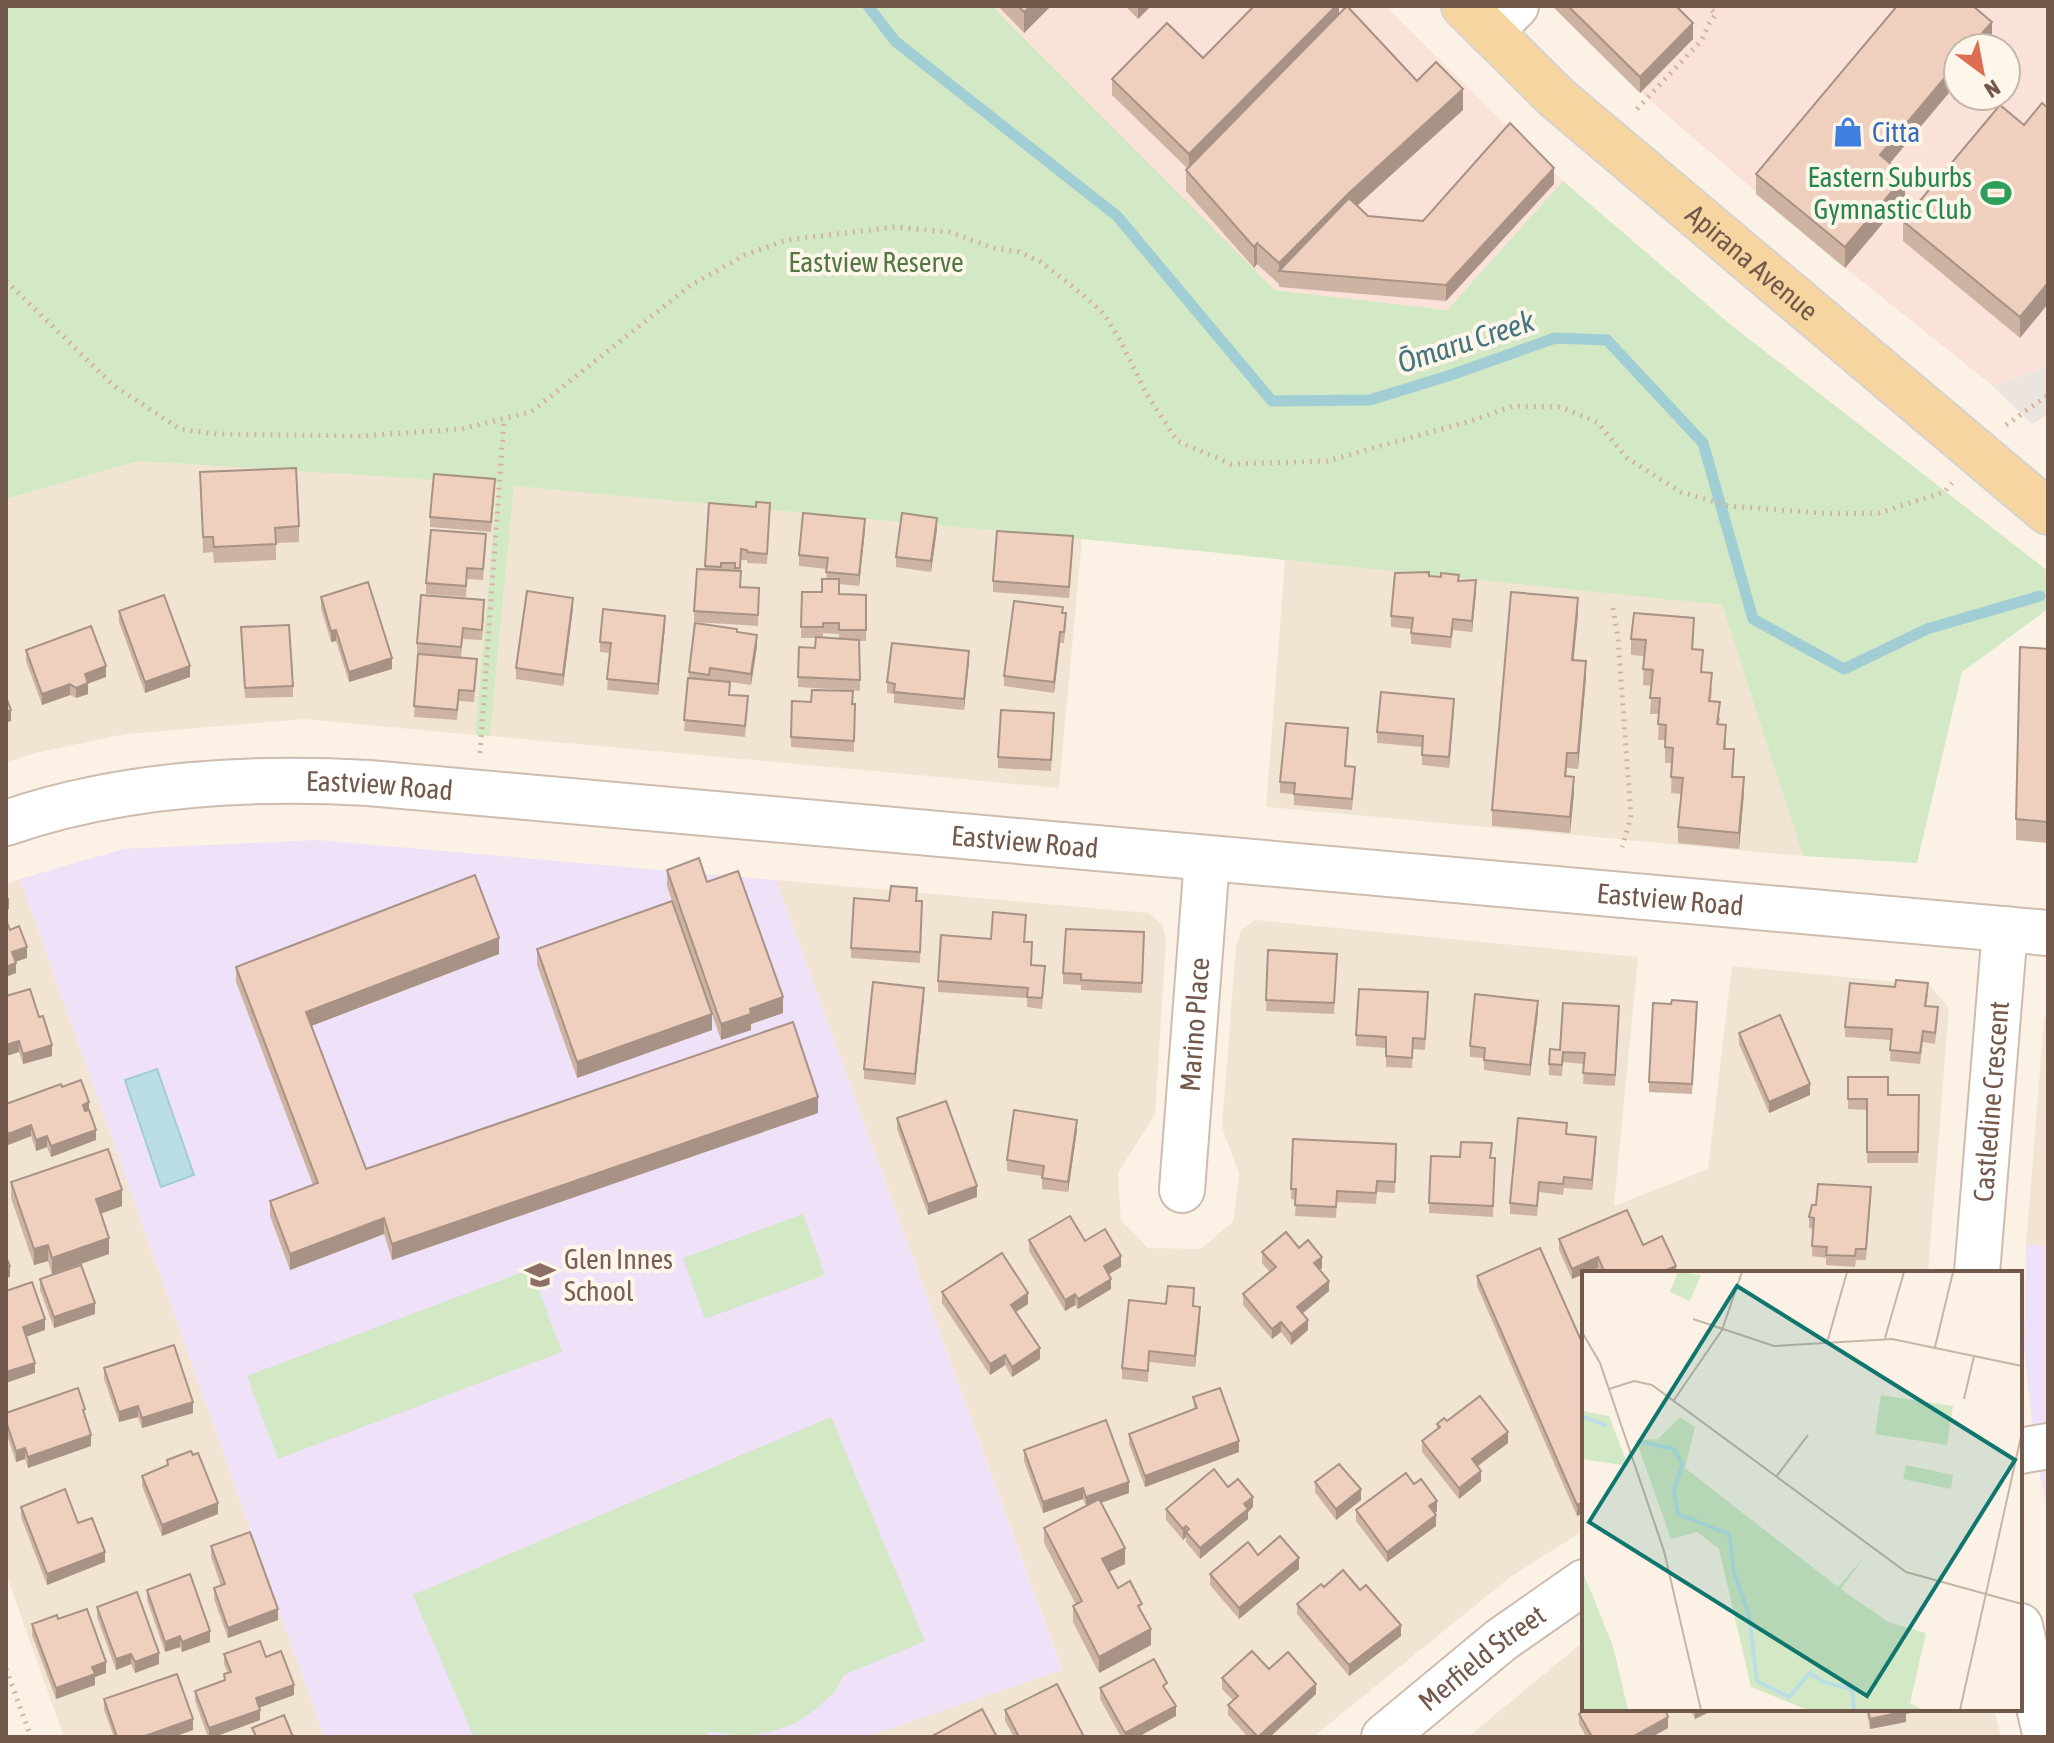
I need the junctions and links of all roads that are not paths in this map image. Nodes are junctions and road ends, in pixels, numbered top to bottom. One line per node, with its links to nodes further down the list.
1 (1490, 15): 2 (main road, Apirana Avenue)
2 (2048, 512)
3 (6, 823): 4 (street, Eastview Road)
4 (1207, 859): 5 (street, Eastview Road); 7 (street, Marino Place)
5 (2005, 929): 6 (street, Eastview Road); 8 (street, Castledine Crescent)
6 (2048, 933)
7 (1182, 1190)
8 (1977, 1271)
9 (2048, 1446): 10 (street)
10 (2022, 1451)
11 (1582, 1583): 13 (street, Merfield Street)
12 (2022, 1635): 14 (street)
13 (1384, 1737)
14 (2046, 1737)

